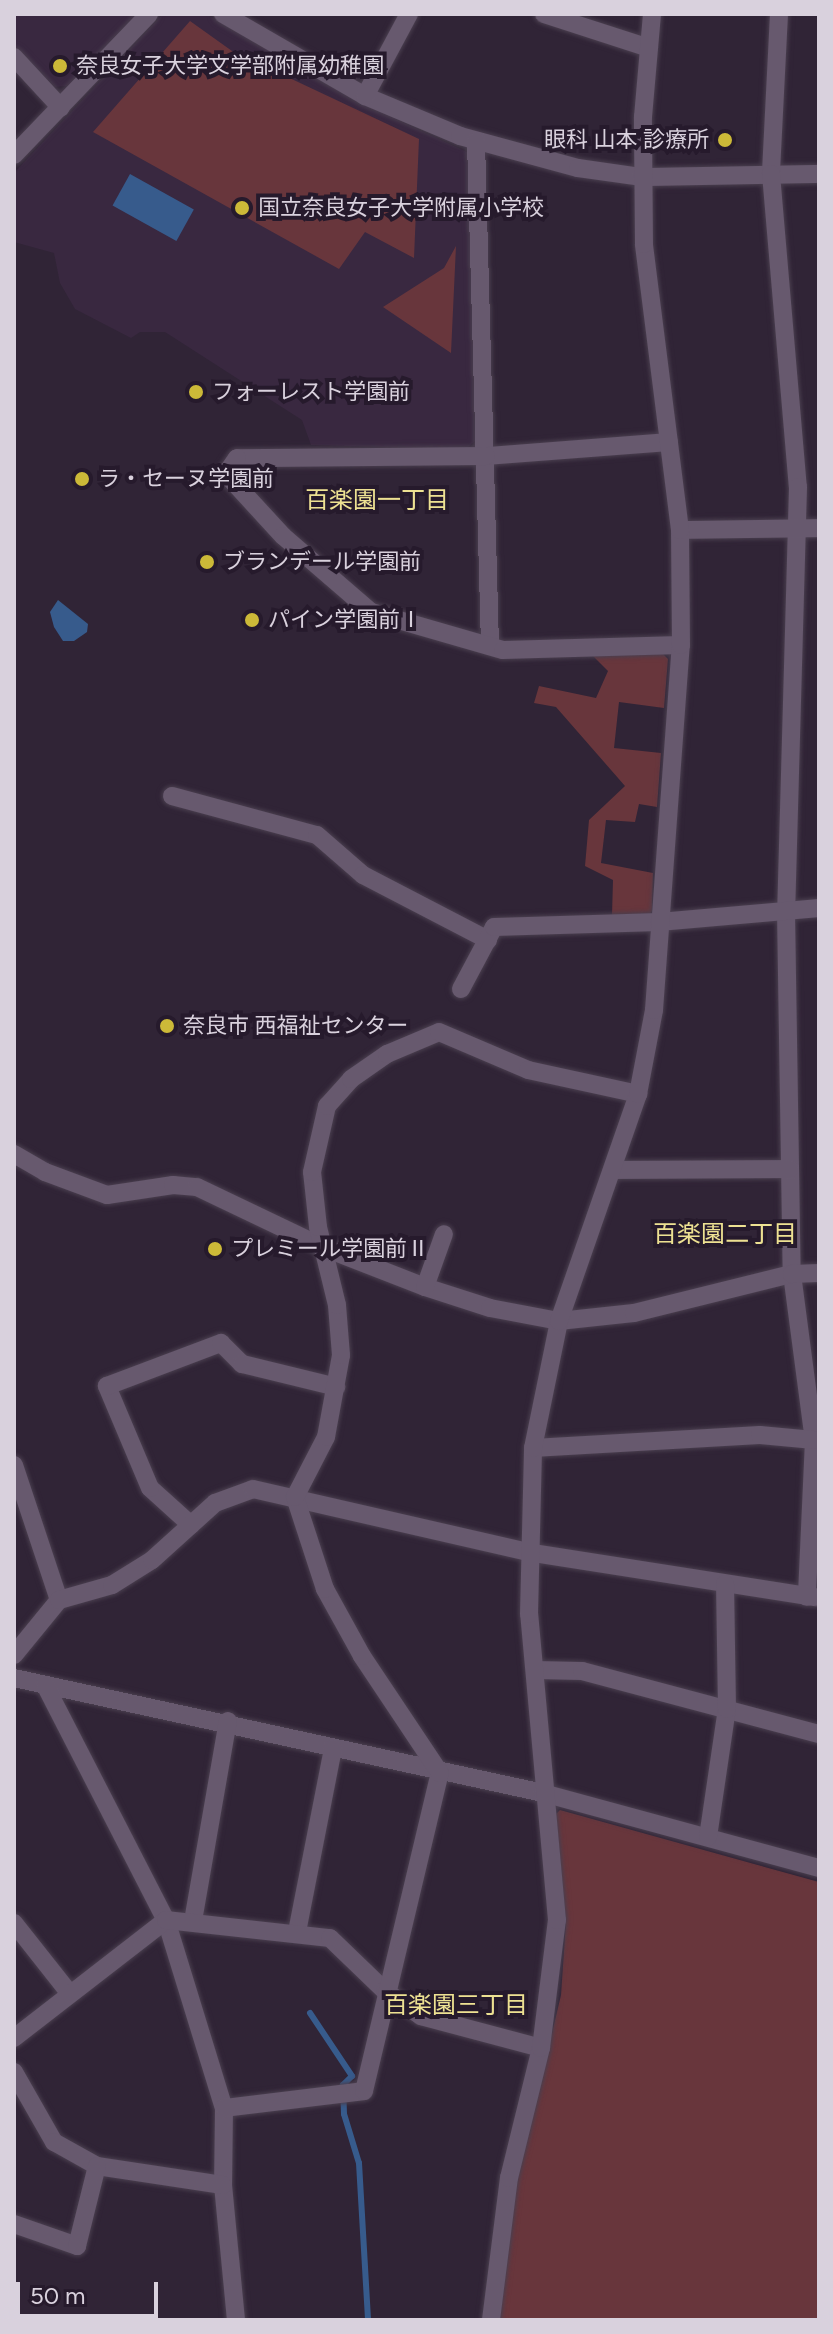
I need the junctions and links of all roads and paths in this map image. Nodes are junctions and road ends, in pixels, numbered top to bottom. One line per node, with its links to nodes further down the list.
1 (149, 14): 10 (street)
2 (223, 14): 9 (street)
3 (409, 14): 9 (street)
4 (544, 14): 7 (street)
5 (652, 14): 7 (street)
6 (779, 14): 13 (street)
7 (649, 48): 15 (street)
8 (14, 57): 10 (street)
9 (365, 96): 11 (street)
10 (61, 108): 12 (street)
11 (476, 141): 15 (street); 17 (street)
12 (14, 155)
13 (771, 174): 14 (street); 15 (street); 19 (street)
14 (819, 174)
15 (642, 177): 16 (street)
16 (669, 442): 17 (street); 20 (street)
17 (486, 456): 22 (street); 22 (street)
18 (819, 528): 19 (street)
19 (795, 529): 20 (street); 25 (street)
20 (680, 530): 21 (street)
21 (681, 645): 22 (street); 26 (street)
22 (490, 646)
23 (172, 796): 27 (street)
24 (819, 908): 25 (street)
25 (786, 911): 26 (street); 31 (street)
26 (659, 922): 27 (street); 29 (street)
27 (488, 940): 28 (street)
28 (461, 989)
29 (638, 1094): 32 (street); 34 (street)
30 (14, 1154): 34 (street)
31 (790, 1169): 32 (street); 36 (street)
32 (613, 1170): 38 (street)
33 (444, 1234): 37 (street)
34 (325, 1248): 37 (street); 39 (street)
35 (819, 1273): 36 (street)
36 (792, 1274): 38 (street); 40 (street)
37 (425, 1287): 38 (street)
38 (559, 1321): 41 (street)
39 (336, 1387): 43 (street); 44 (street)
40 (814, 1440): 41 (street); 47 (street)
41 (533, 1448): 45 (street)
42 (14, 1465): 48 (street)
43 (295, 1497): 44 (street); 45 (street); 57 (street)
44 (191, 1525): 48 (street)
45 (527, 1552): 46 (street); 50 (street)
46 (725, 1584): 47 (street); 53 (street)
47 (813, 1597)
48 (59, 1600): 49 (street)
49 (14, 1655)
50 (535, 1670): 53 (street); 58 (street)
51 (14, 1678): 52 (street)
52 (45, 1685): 54 (street); 61 (street)
53 (727, 1709): 55 (street); 59 (street)
54 (228, 1721): 56 (street); 62 (street)
55 (819, 1734)
56 (333, 1749): 57 (street); 64 (street)
57 (440, 1773): 58 (street); 65 (street)
58 (543, 1793): 59 (street); 68 (street)
59 (708, 1837): 60 (street)
60 (819, 1868)
61 (166, 1920): 62 (street); 66 (street); 70 (street)
62 (193, 1921): 64 (street)
63 (14, 1923): 66 (street)
64 (297, 1932): 65 (street)
65 (385, 1991): 68 (street); 70 (street)
66 (70, 1994): 67 (street)
67 (14, 2038)
68 (541, 2048): 75 (street)
69 (14, 2072): 71 (street)
70 (224, 2108): 72 (street)
71 (97, 2166): 72 (street); 73 (street)
72 (223, 2185): 74 (street)
73 (16, 2231)
74 (236, 2320)
75 (491, 2320)

